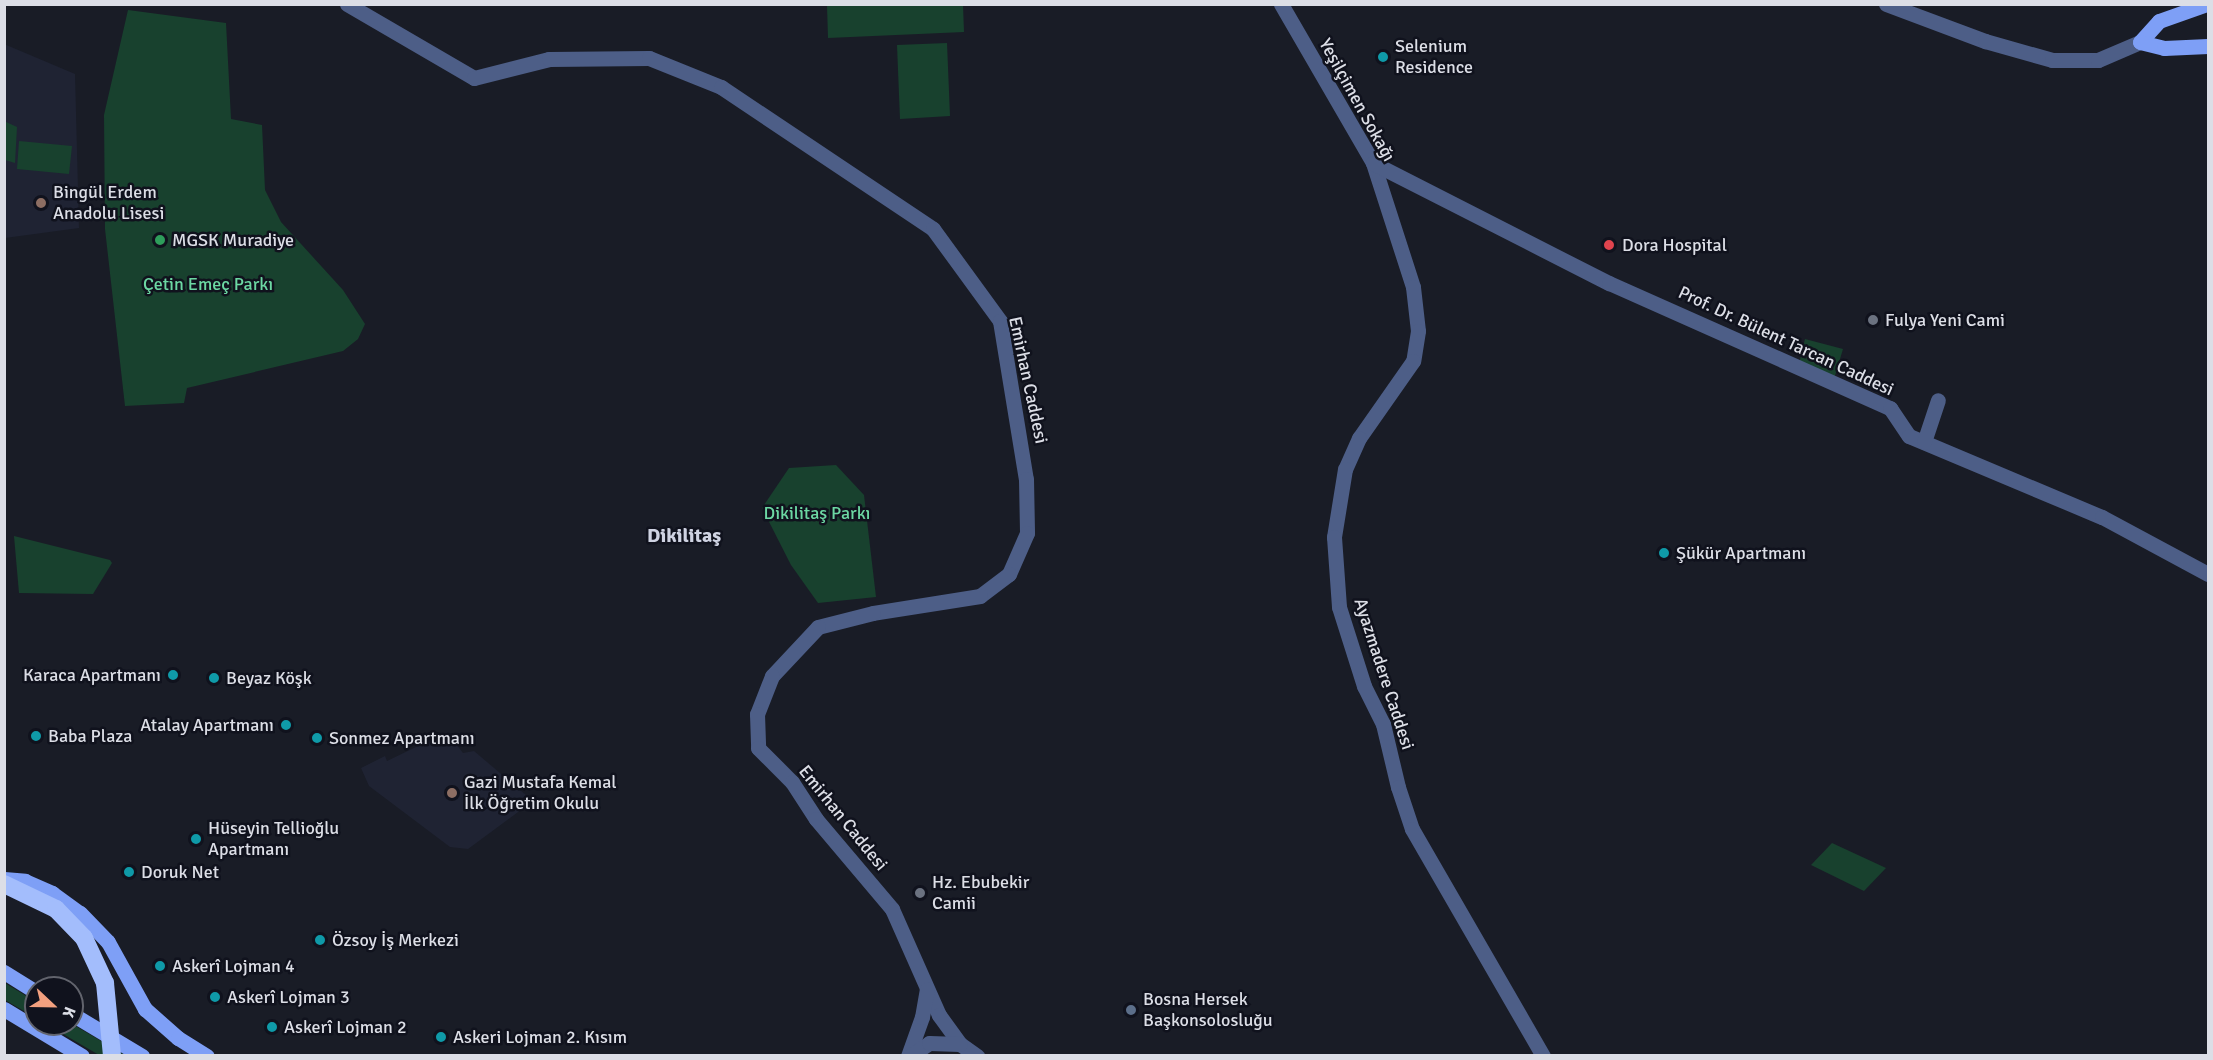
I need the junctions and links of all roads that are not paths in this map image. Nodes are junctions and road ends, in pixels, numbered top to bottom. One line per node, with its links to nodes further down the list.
1 (347, 4): 16 (street, Emirhan Caddesi)
2 (1281, 4): 7 (street, Yeşilçimen Sokağı)
3 (1886, 4): 5 (street)
4 (2207, 4): 5 (main road)
5 (2140, 42): 6 (main road)
6 (2208, 46)
7 (1373, 163): 8 (street, Yeşilçimen Sokağı); 10 (street, Prof. Dr. Bülent Tarcan Caddesi)
8 (1413, 287): 26 (street, Ayazmadere Caddesi)
9 (1938, 400): 10 (street)
10 (1924, 442): 11 (street, Prof. Dr. Bülent Tarcan Caddesi)
11 (2208, 574)
12 (4, 879): 23 (main road)
13 (4, 884): 21 (highway)
14 (4, 972): 15 (main road)
15 (24, 984)
16 (927, 986): 19 (street, Emirhan Caddesi); 24 (street)
17 (4, 1009): 20 (main road)
18 (84, 1021): 22 (main road)
19 (960, 1044): 24 (street); 25 (street)
20 (82, 1056)
21 (112, 1056)
22 (142, 1056)
23 (207, 1056)
24 (909, 1056)
25 (977, 1056)
26 (1544, 1056)

